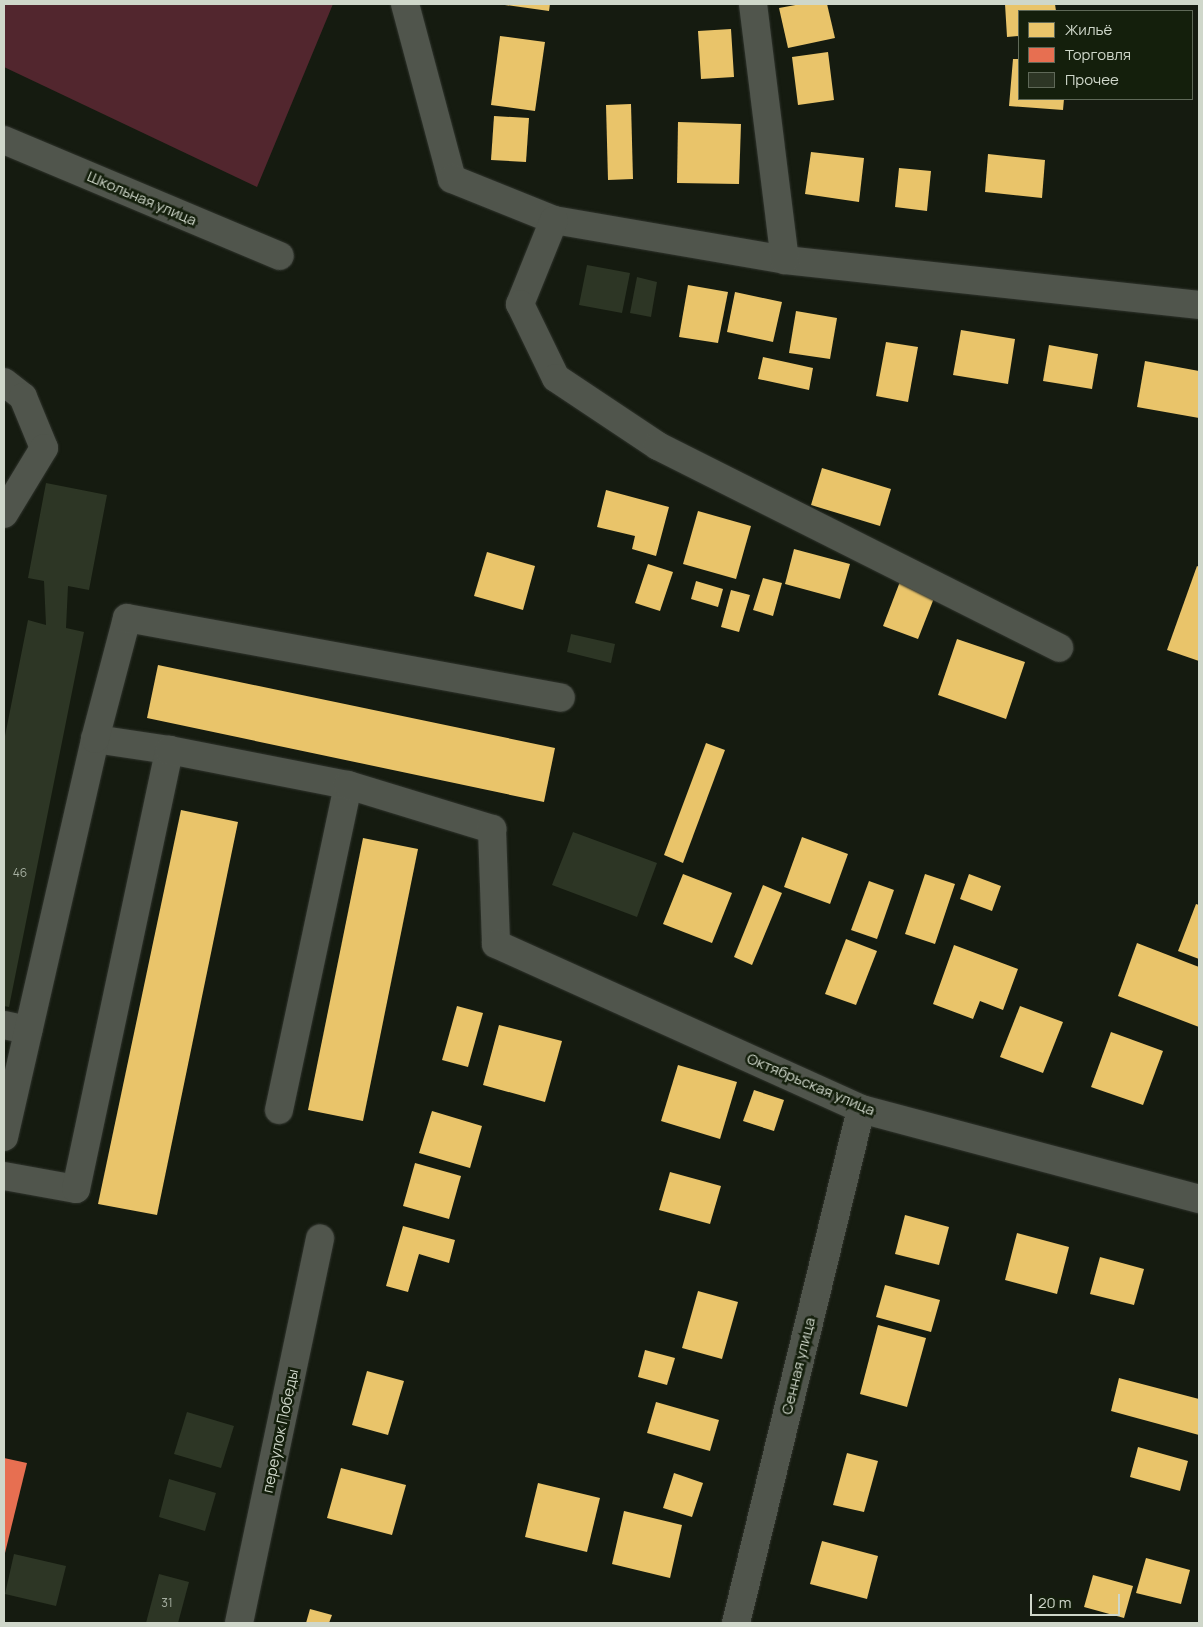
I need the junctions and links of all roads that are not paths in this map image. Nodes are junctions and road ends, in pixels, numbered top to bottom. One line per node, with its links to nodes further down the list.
1 (405, 4): 4 (street)
2 (754, 4): 6 (street)
3 (4, 140): 5 (street, Школьная улица)
4 (554, 220): 6 (street); 10 (street)
5 (280, 256)
6 (785, 260): 7 (street)
7 (1199, 305)
8 (4, 382): 9 (street)
9 (4, 514)
10 (1059, 648)
11 (562, 698): 12 (street)
12 (95, 739): 13 (street); 15 (street)
13 (169, 750): 14 (street); 19 (street)
14 (348, 785): 16 (street, Октябрьская улица); 17 (street)
15 (16, 1027): 18 (street)
16 (861, 1109): 20 (street, Октябрьская улица); 23 (street, Сенная улица)
17 (279, 1110)
18 (4, 1137)
19 (4, 1176)
20 (1199, 1199)
21 (320, 1238): 22 (street, переулок Победы)
22 (239, 1623)
23 (736, 1623)

